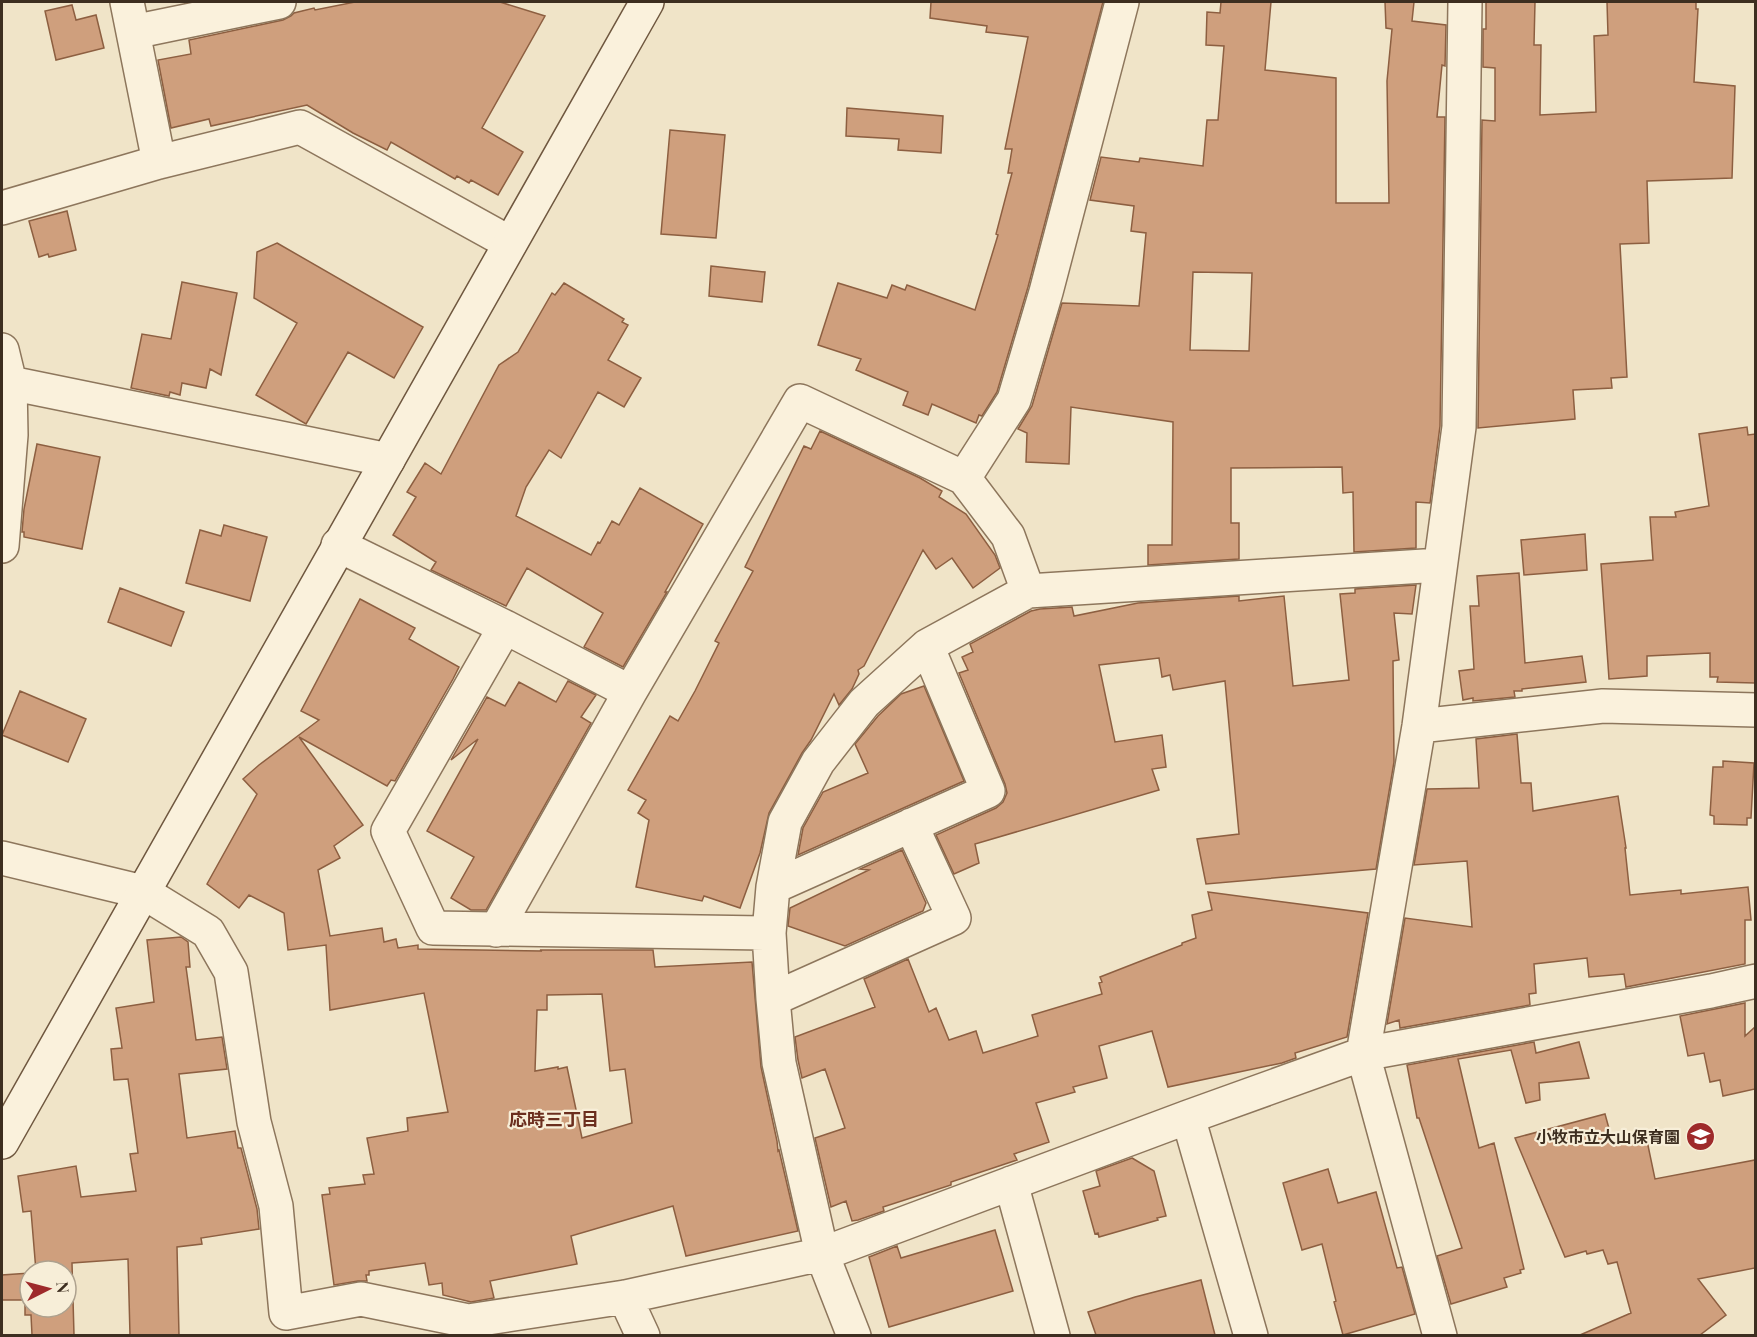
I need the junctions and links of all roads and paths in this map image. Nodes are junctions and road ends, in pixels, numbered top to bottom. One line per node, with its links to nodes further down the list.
1 (279, 2): 5 (street)
2 (647, 2): 8 (street)
3 (1122, 2): 12 (street)
4 (1465, 2): 15 (street)
5 (130, 17): 6 (street)
6 (159, 162): 7 (street); 8 (street)
7 (2, 208)
8 (510, 243): 11 (street)
9 (2, 350): 10 (street)
10 (10, 383): 11 (street); 14 (street)
11 (388, 460): 13 (street)
12 (964, 478): 16 (street); 19 (street)
13 (338, 545): 17 (street); 25 (street)
14 (2, 546)
15 (1440, 565): 16 (street); 21 (street)
16 (1028, 591): 18 (street)
17 (505, 627): 19 (street); 26 (street)
18 (927, 646): 22 (street); 24 (street)
19 (630, 692): 26 (street)
20 (1755, 710): 21 (street)
21 (1419, 726): 30 (street)
22 (911, 825): 24 (street); 29 (street)
23 (2, 858): 25 (street)
24 (772, 886): 27 (street)
25 (143, 892): 32 (street); 36 (street)
26 (496, 930): 27 (street)
27 (769, 933): 29 (street)
28 (1755, 981): 30 (street)
29 (773, 999): 34 (street)
30 (1362, 1054): 31 (street); 41 (street)
31 (1188, 1117): 33 (street); 40 (street)
32 (2, 1142)
33 (1011, 1184): 34 (street); 39 (street)
34 (822, 1254): 35 (street); 38 (street)
35 (625, 1298): 36 (street); 37 (street)
36 (286, 1324)
37 (643, 1335)
38 (854, 1335)
39 (1053, 1335)
40 (1251, 1335)
41 (1440, 1335)

